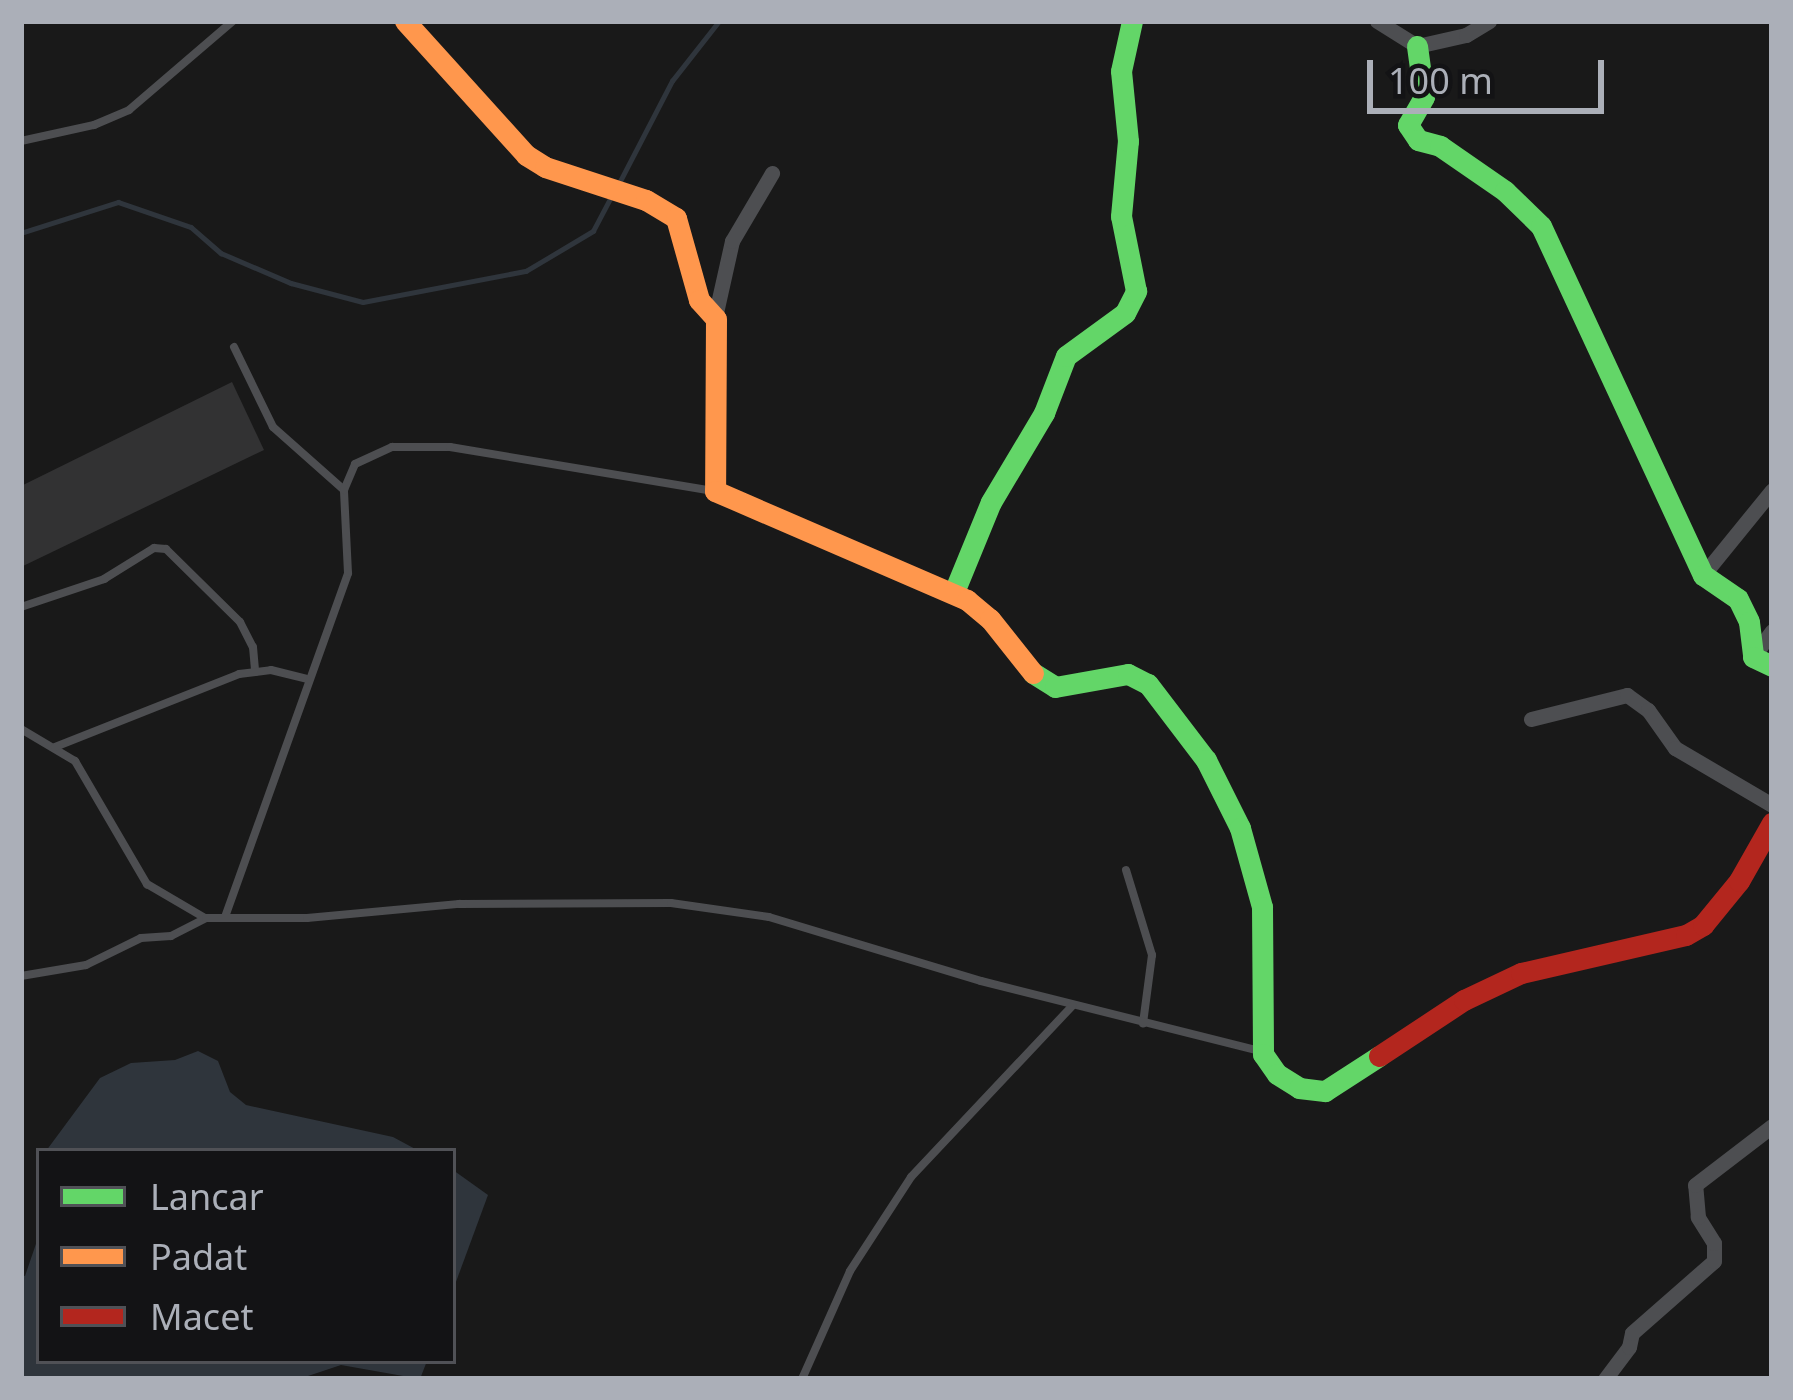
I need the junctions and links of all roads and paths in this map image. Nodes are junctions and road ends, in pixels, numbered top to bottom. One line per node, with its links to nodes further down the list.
1 (233, 21): 7 (lane)
2 (406, 21): 9 (street)
3 (1132, 21): 15 (street)
4 (1377, 21): 6 (street)
5 (1489, 21): 6 (street)
6 (1417, 46): 14 (street)
7 (21, 141)
8 (772, 173): 9 (street)
9 (715, 317): 13 (street)
10 (234, 347): 11 (lane)
11 (344, 490): 13 (lane); 20 (lane)
12 (1772, 490): 14 (street)
13 (715, 491): 15 (street)
14 (1703, 575): 18 (street)
15 (954, 592): 32 (street)
16 (21, 607): 19 (lane)
17 (1772, 631): 18 (street)
18 (1762, 661)
19 (255, 672): 20 (lane); 23 (lane)
20 (306, 679): 27 (lane)
21 (1532, 719): 24 (street)
22 (21, 729): 23 (lane)
23 (55, 747): 28 (lane)
24 (1772, 805)
25 (1772, 823): 32 (street)
26 (1126, 869): 31 (lane)
27 (224, 917): 28 (lane); 30 (lane)
28 (206, 918): 29 (lane)
29 (21, 976)
30 (1072, 1006): 31 (lane); 34 (lane)
31 (1143, 1023): 32 (lane)
32 (1262, 1051)
33 (1772, 1126): 35 (street)
34 (802, 1379)
35 (1605, 1379)

